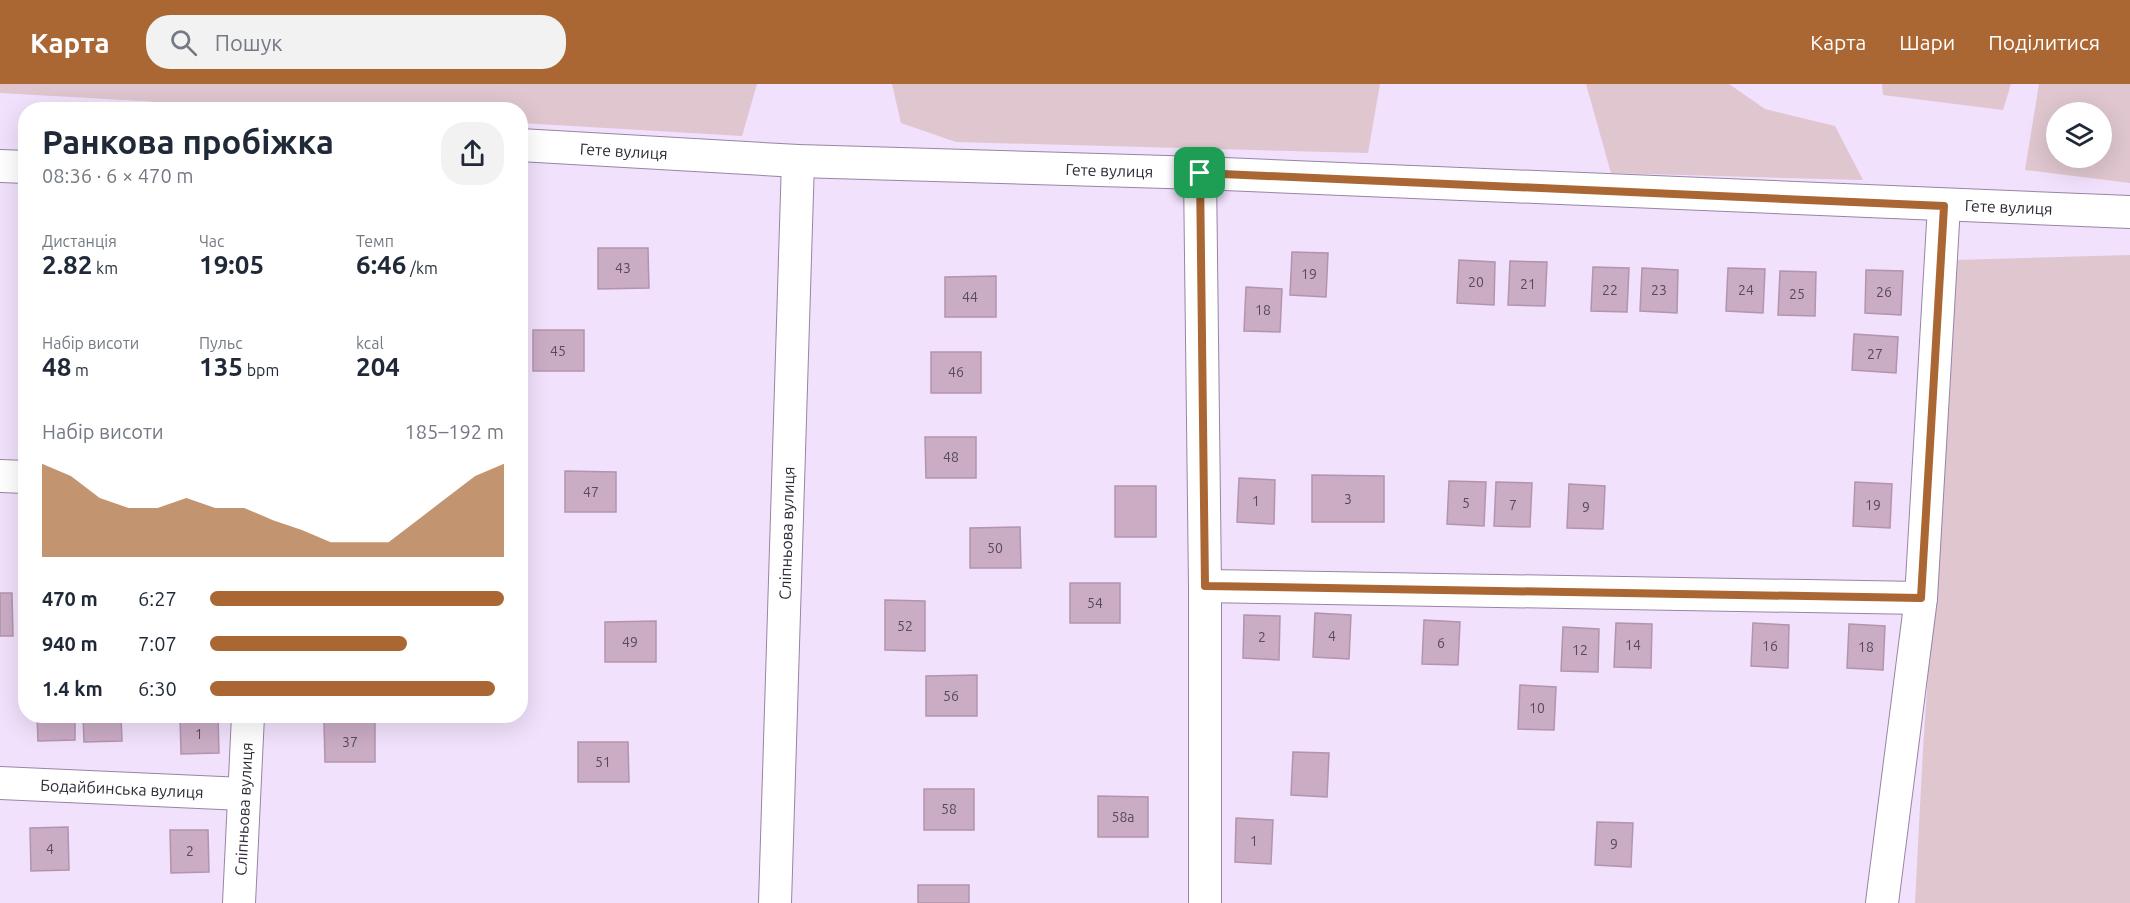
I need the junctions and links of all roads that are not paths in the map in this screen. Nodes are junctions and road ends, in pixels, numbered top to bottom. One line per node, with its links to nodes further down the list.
1 (528, 145): 2 (street, Гете вулиця)
2 (798, 161): 5 (street, Гете вулиця); 16 (street, Сліпньова вулиця)
3 (0, 166): 4 (street)
4 (18, 167)
5 (1200, 173): 6 (street, Гете вулиця); 10 (street)
6 (1944, 206): 7 (street, Гете вулиця); 11 (street)
7 (2130, 212)
8 (0, 476): 9 (street)
9 (18, 477)
10 (1205, 586): 11 (street); 17 (street)
11 (1921, 598): 18 (street)
12 (248, 723): 14 (street, Сліпньова вулиця)
13 (0, 783): 14 (street, Бодайбинська вулиця)
14 (243, 794): 15 (street, Сліпньова вулиця)
15 (239, 903)
16 (775, 903)
17 (1204, 903)
18 (1882, 903)

